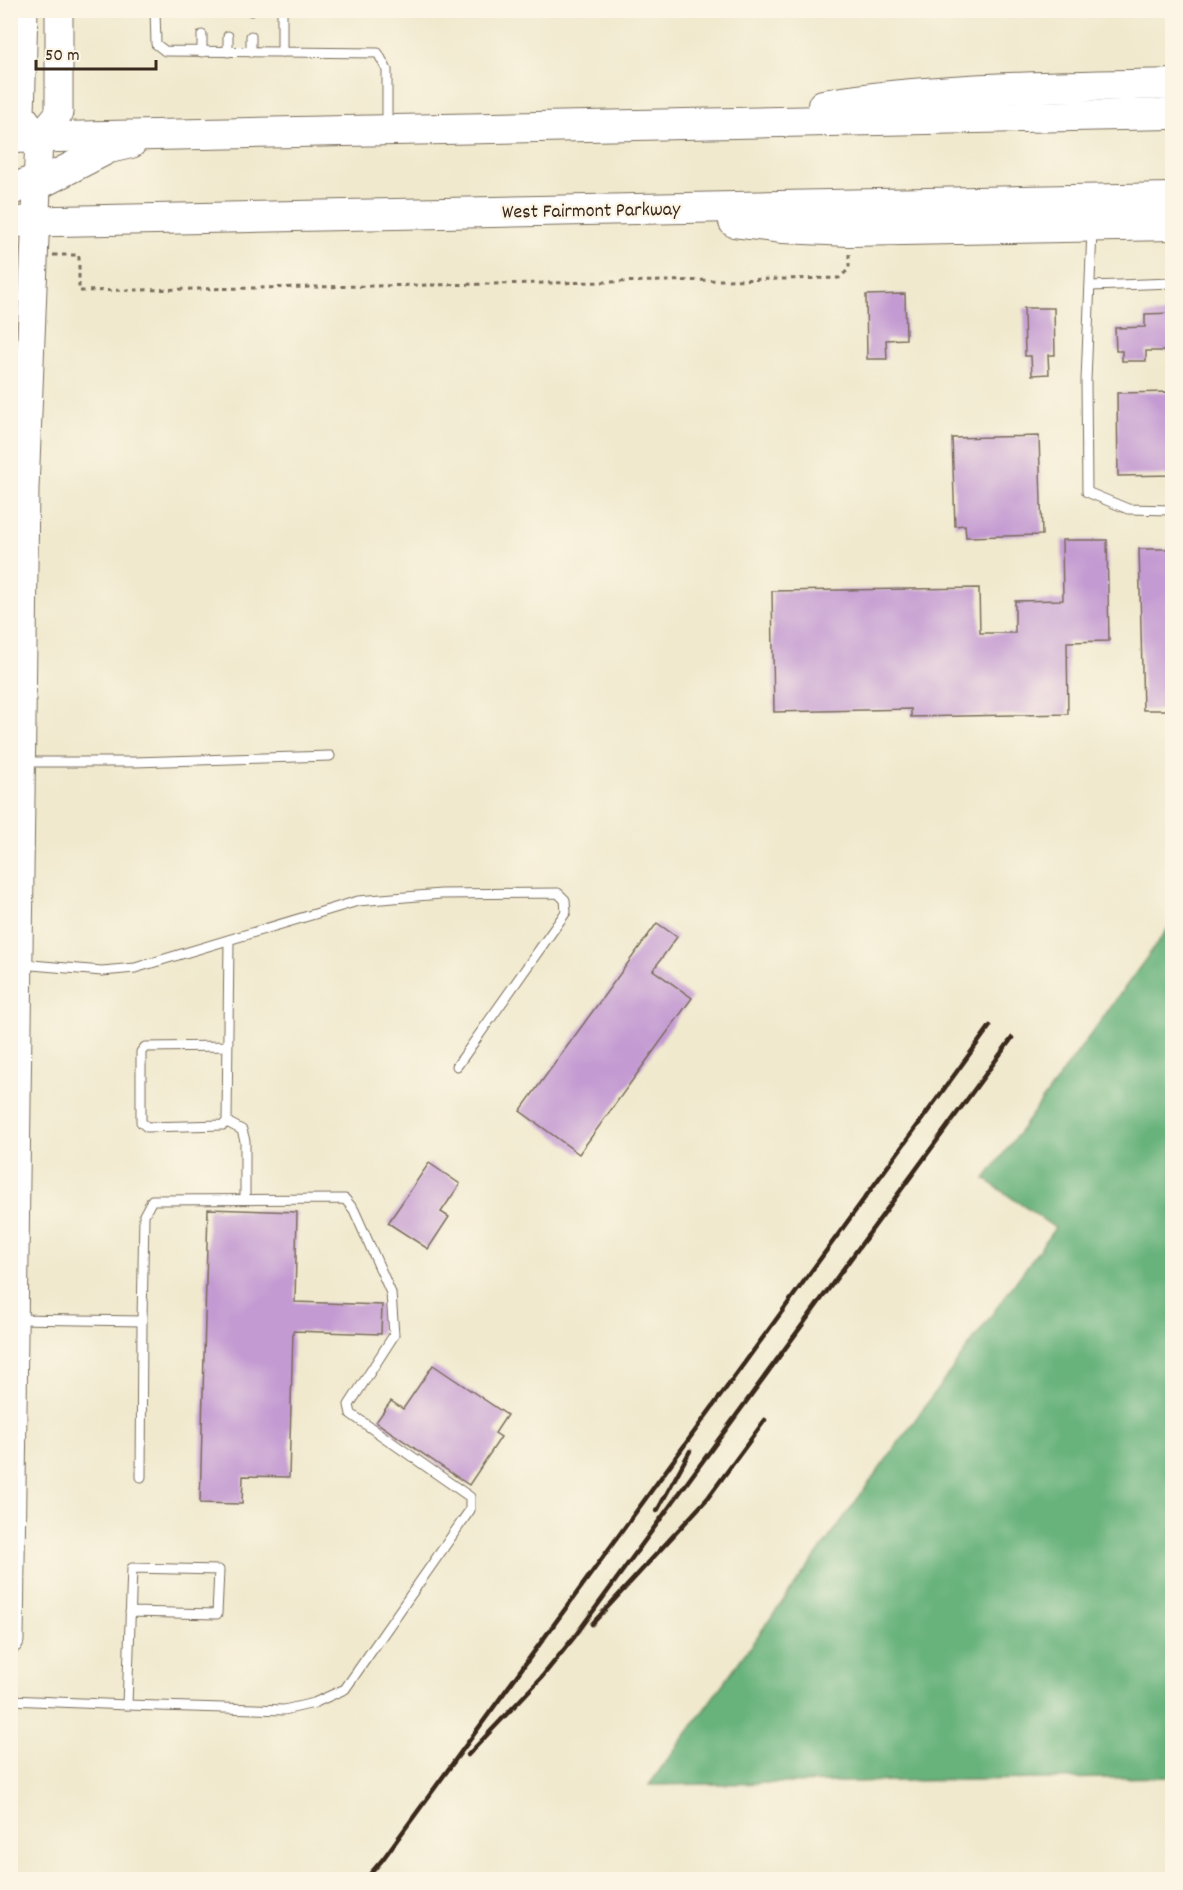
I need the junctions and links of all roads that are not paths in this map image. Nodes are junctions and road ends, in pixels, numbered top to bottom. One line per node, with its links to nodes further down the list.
1 (24, 10): 17 (main road)
2 (59, 10): 17 (main road)
3 (155, 10): 8 (lane)
4 (282, 10): 11 (lane)
5 (202, 35): 8 (lane)
6 (228, 36): 9 (lane)
7 (251, 36): 10 (lane)
8 (202, 52): 9 (lane)
9 (228, 52): 10 (lane)
10 (251, 52): 11 (lane)
11 (282, 52): 15 (lane)
12 (1173, 84): 14 (main road)
13 (1173, 114): 14 (main road)
14 (723, 122): 15 (main road)
15 (387, 130): 16 (main road)
16 (159, 135): 17 (main road); 18 (main road)
17 (25, 137): 18 (main road)
18 (28, 185): 22 (main road)
19 (1173, 198): 21 (main road, West Fairmont Parkway)
20 (618, 208): 21 (main road, West Fairmont Parkway); 21 (main road); 22 (main road, West Fairmont Parkway)
21 (1092, 213): 23 (main road); 25 (lane)
22 (23, 222): 27 (main road)
23 (1173, 225)
24 (1173, 283): 25 (lane)
25 (1091, 286): 26 (lane)
26 (1173, 510)
27 (17, 600): 28 (main road)
28 (17, 649): 30 (main road)
29 (330, 756): 30 (lane)
30 (23, 762): 31 (main road)
31 (16, 908): 33 (main road)
32 (229, 940): 33 (lane); 34 (lane); 35 (lane)
33 (20, 964): 38 (main road)
34 (228, 1046): 36 (lane); 36 (lane)
35 (457, 1066)
36 (227, 1122): 37 (lane)
37 (245, 1199): 39 (lane); 44 (lane)
38 (16, 1318): 39 (lane); 42 (main road)
39 (142, 1321): 40 (lane)
40 (141, 1477)
41 (130, 1612): 41 (lane); 44 (lane)
42 (10, 1640)
43 (10, 1700): 44 (lane)
44 (127, 1705)

